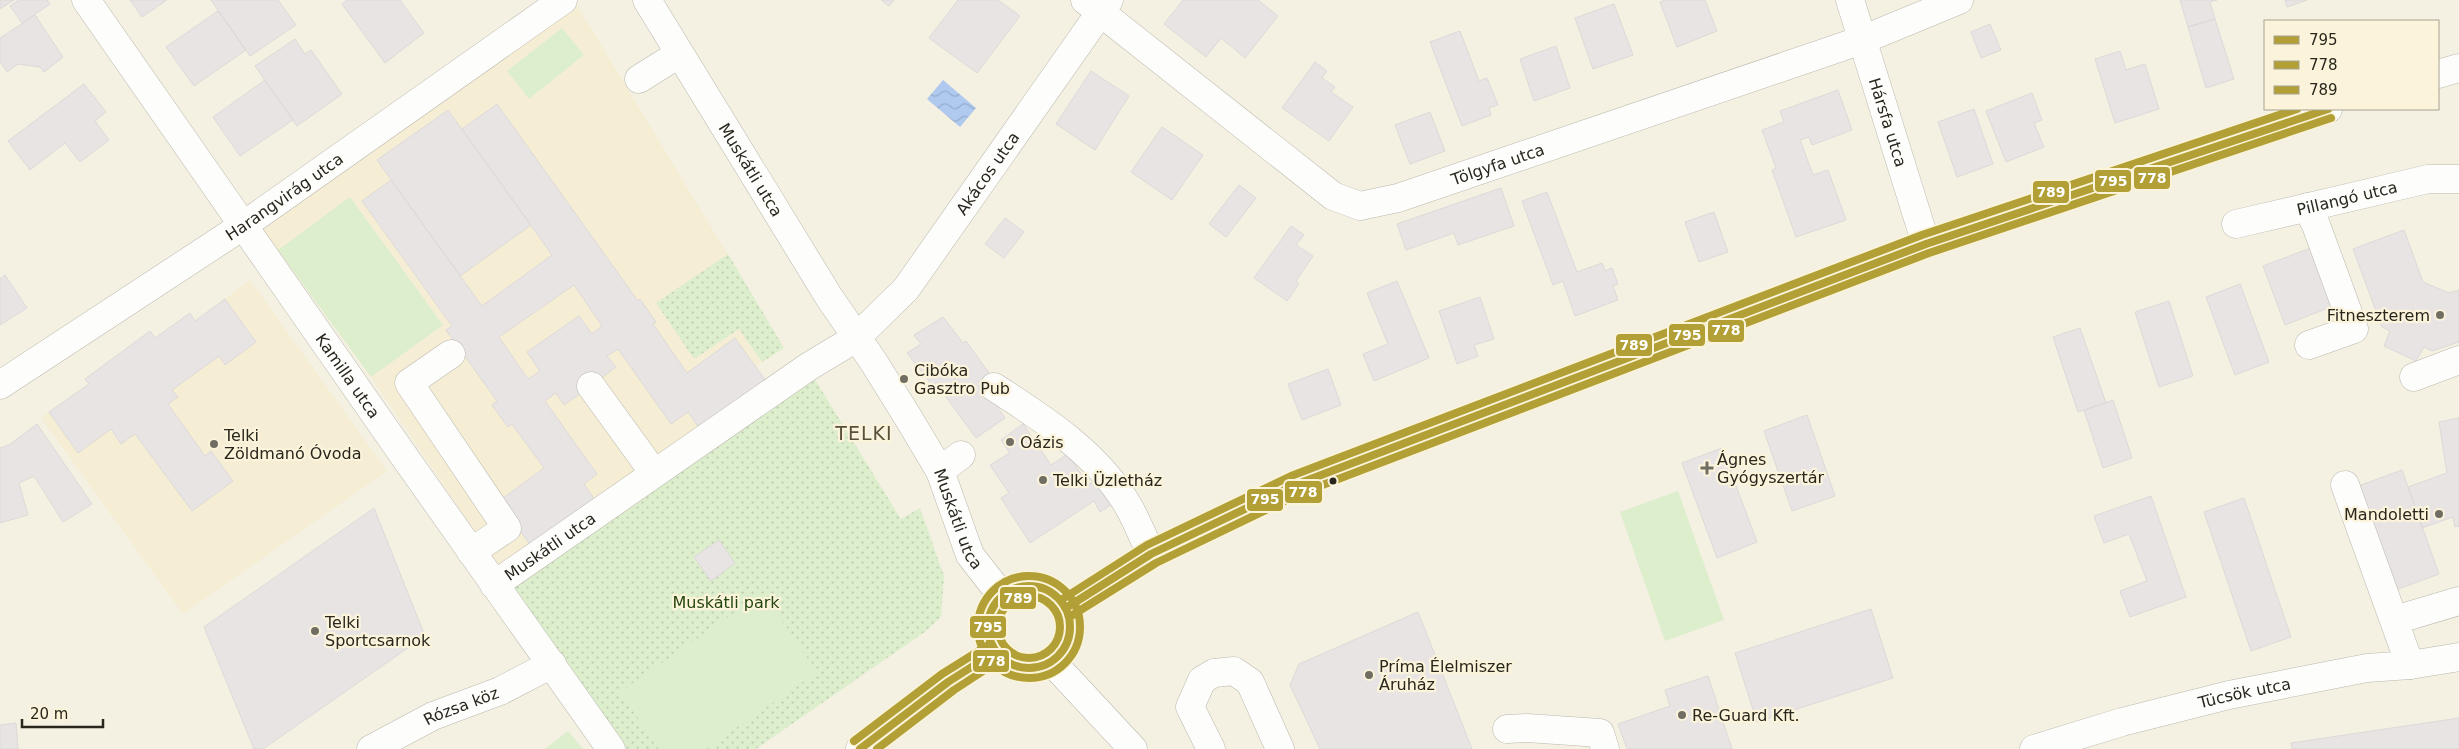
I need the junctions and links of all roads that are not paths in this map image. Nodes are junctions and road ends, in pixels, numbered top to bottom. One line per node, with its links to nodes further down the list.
1 (86, 0): 16 (street, Kamilla utca)
2 (563, 0): 16 (street, Harangvirág utca)
3 (647, 0): 8 (street, Muskátli utca)
4 (1850, 0): 7 (street, Hársfa utca)
5 (1959, 0): 7 (street, Tölgyfa utca)
6 (1098, 4): 7 (street, Tölgyfa utca); 18 (street, Akácos utca)
7 (1862, 40): 17 (street, Hársfa utca)
8 (679, 54): 11 (street); 18 (street, Muskátli utca)
9 (2459, 68): 10 (street)
10 (2439, 74)
11 (639, 78)
12 (2325, 110): 17 (street)
13 (2459, 179): 14 (street, Pillangó utca)
14 (2307, 207): 15 (street, Pillangó utca); 19 (street)
15 (2236, 224)
16 (244, 225): 23 (street, Harangvirág utca); 28 (street, Kamilla utca)
17 (1926, 244): 29 (street)
18 (856, 338): 26 (street, Muskátli utca); 31 (street, Muskátli utca)
19 (2309, 345)
20 (451, 354): 28 (street)
21 (2459, 360): 22 (street)
22 (2414, 377)
23 (0, 385)
24 (591, 386): 26 (street)
25 (994, 388): 29 (street)
26 (654, 473): 30 (street, Muskátli utca)
27 (2345, 486): 34 (street)
28 (471, 552): 30 (street, Kamilla utca)
29 (1151, 554): 33 (street)
30 (494, 585): 38 (street, Kamilla utca)
31 (1002, 596): 33 (street); 35 (street)
32 (2459, 601): 34 (street)
33 (1066, 608): 37 (street)
34 (2395, 620): 39 (street)
35 (995, 652): 37 (street); 43 (street)
36 (2459, 658): 39 (street, Tücsök utca)
37 (1052, 662): 44 (street)
38 (552, 664): 41 (street, Rózsa köz); 42 (street, Kamilla utca)
39 (2410, 665): 48 (street, Tücsök utca)
40 (1507, 729): 47 (street)
41 (371, 749)
42 (611, 749)
43 (860, 749)
44 (1133, 749)
45 (1211, 749): 46 (street)
46 (1280, 749)
47 (1605, 749)
48 (2034, 749)

